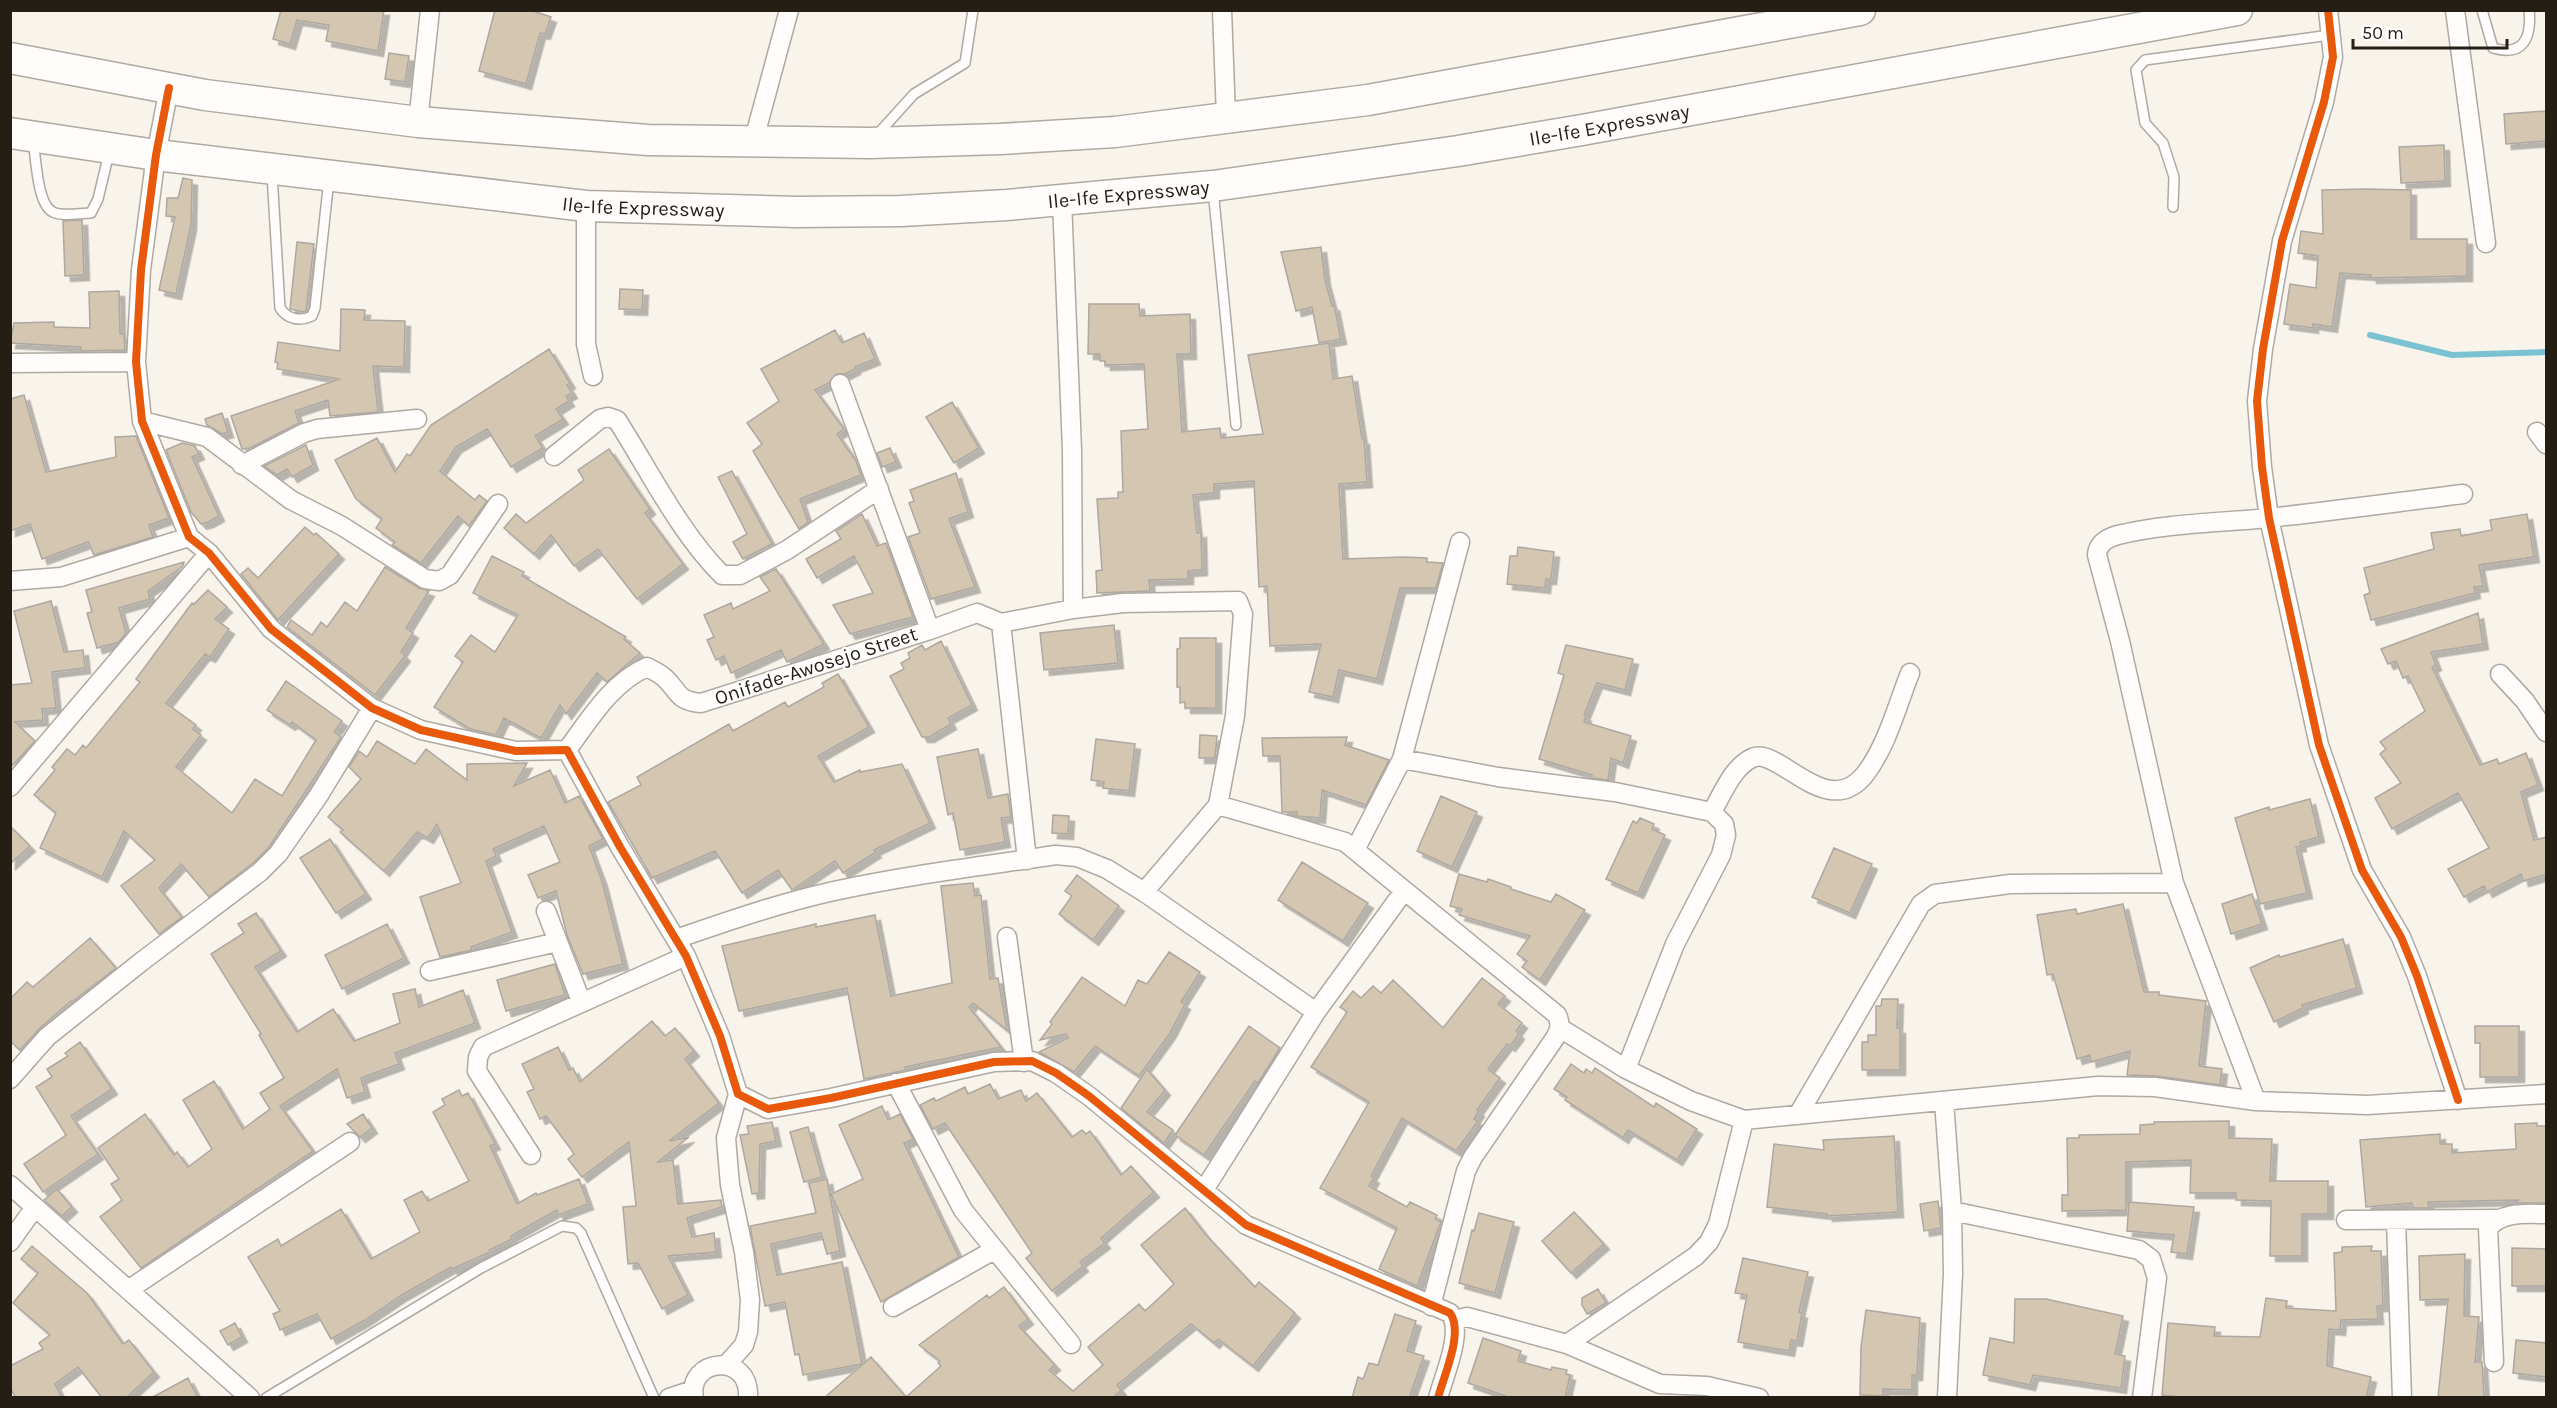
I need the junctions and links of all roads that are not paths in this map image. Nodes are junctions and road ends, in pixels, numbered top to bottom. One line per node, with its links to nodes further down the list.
1 (430, 10): 15 (street)
2 (789, 10): 17 (street)
3 (973, 10): 18 (lane)
4 (1222, 10): 14 (street)
5 (2237, 10): 23 (highway, Ile-Ife Expressway)
6 (2328, 10): 11 (street)
7 (2456, 10): 27 (street)
8 (2482, 10): 9 (lane)
9 (2529, 10)
10 (1853, 11): 14 (highway)
11 (2330, 36): 26 (lane); 40 (street)
12 (10, 58): 13 (highway)
13 (169, 88): 15 (highway); 20 (street)
14 (1226, 117): 18 (highway)
15 (418, 122): 17 (highway)
16 (22, 136): 19 (highway, Ile-Ife Expressway); 19 (lane)
17 (753, 143): 18 (highway)
18 (870, 143)
19 (110, 148): 20 (highway, Ile-Ife Expressway)
20 (156, 155): 21 (highway, Ile-Ife Expressway); 28 (street)
21 (272, 168): 22 (highway, Ile-Ife Expressway); 22 (lane)
22 (330, 176): 25 (highway, Ile-Ife Expressway)
23 (1213, 186): 24 (highway, Ile-Ife Expressway); 34 (lane)
24 (1062, 200): 25 (highway, Ile-Ife Expressway); 45 (street)
25 (586, 206): 30 (street)
26 (2173, 207)
27 (2486, 243)
28 (136, 362): 29 (street); 33 (street)
29 (10, 363)
30 (593, 376)
31 (840, 384): 37 (street)
32 (417, 419): 36 (street)
33 (142, 422): 36 (street); 41 (street)
34 (1236, 425)
35 (554, 456): 37 (street)
36 (242, 465): 39 (street)
37 (879, 489): 47 (street)
38 (2463, 494): 40 (street)
39 (498, 504)
40 (2269, 518): 59 (street); 77 (street)
41 (189, 537): 43 (street); 44 (street)
42 (1460, 542): 53 (street)
43 (209, 553): 50 (street); 54 (street)
44 (10, 580)
45 (1073, 609): 46 (street); 55 (street)
46 (1001, 623): 47 (street, Onifade-Awosejo Street); 58 (street)
47 (930, 630): 52 (street, Onifade-Awosejo Street)
48 (1910, 673): 56 (street)
49 (2500, 674): 51 (street)
50 (372, 708): 52 (street); 73 (street)
51 (2547, 732)
52 (567, 750): 64 (street)
53 (1402, 759): 56 (street); 57 (street)
54 (10, 788)
55 (1218, 805): 57 (street); 61 (street)
56 (1712, 812): 72 (street)
57 (1355, 850): 60 (street)
58 (1027, 860): 61 (street); 64 (street)
59 (2174, 883): 79 (street); 80 (street)
60 (1404, 891): 69 (street); 70 (street)
61 (1144, 892): 69 (street)
62 (546, 911): 65 (street)
63 (1007, 937): 71 (street)
64 (676, 939): 66 (street)
65 (558, 942): 67 (street); 68 (street)
66 (686, 956): 68 (street); 75 (street)
67 (430, 971)
68 (581, 1001): 83 (street)
69 (1316, 1012): 85 (street)
70 (1560, 1028): 72 (street); 95 (street)
71 (1024, 1062): 74 (street); 85 (street)
72 (1626, 1069): 81 (street)
73 (10, 1079)
74 (896, 1083): 75 (street); 93 (street)
75 (738, 1094): 101 (street)
76 (2547, 1094): 77 (street)
77 (2458, 1100): 79 (street)
78 (1944, 1101): 79 (street); 80 (street); 87 (street)
79 (2256, 1101)
80 (1798, 1115): 81 (street)
81 (1744, 1120): 99 (street)
82 (350, 1142): 94 (street)
83 (531, 1155)
84 (10, 1185): 86 (street)
85 (1204, 1190): 95 (street)
86 (35, 1207): 92 (street); 94 (street)
87 (1952, 1211): 110 (street); 111 (street)
88 (2547, 1214): 89 (street)
89 (2496, 1219): 91 (street); 100 (street)
90 (2346, 1220): 91 (street)
91 (2396, 1220): 112 (street)
92 (10, 1242)
93 (994, 1250): 96 (street); 98 (street)
94 (128, 1290): 103 (street)
95 (1431, 1306): 97 (street)
96 (893, 1307)
97 (1455, 1320): 99 (street); 108 (street)
98 (1071, 1344)
99 (1567, 1344): 109 (street)
100 (2494, 1362)
101 (727, 1364): 102 (street); 107 (street)
102 (694, 1394): 106 (street)
103 (250, 1398)
104 (266, 1398): 105 (lane)
105 (654, 1398)
106 (669, 1398)
107 (748, 1398)
108 (1438, 1398)
109 (1759, 1398)
110 (1947, 1398)
111 (2142, 1398)
112 (2402, 1398)

